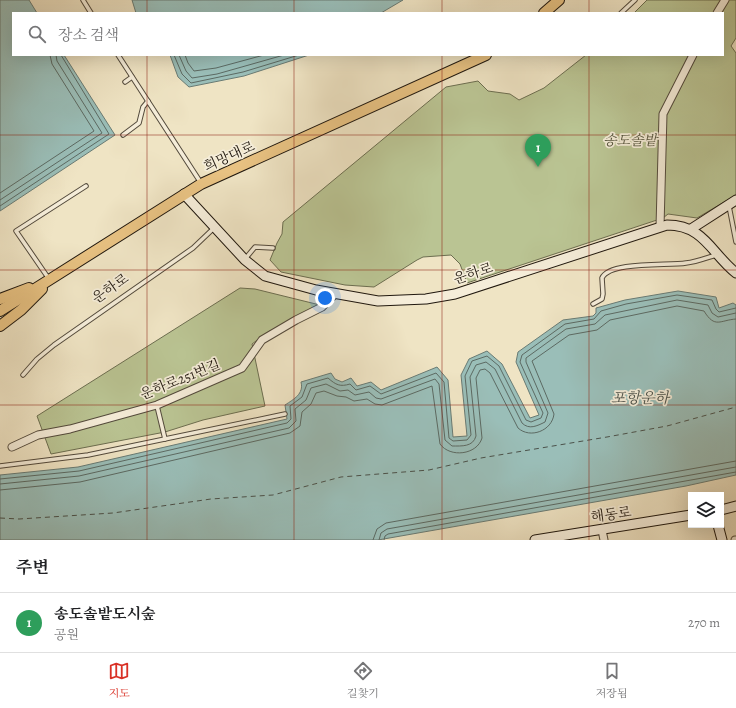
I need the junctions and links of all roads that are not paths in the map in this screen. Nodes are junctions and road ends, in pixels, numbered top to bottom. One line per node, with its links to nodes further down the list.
1 (83, 0): 5 (lane)
2 (558, 0): 6 (main road)
3 (635, 0): 7 (lane)
4 (725, 0): 8 (street)
5 (90, 12)
6 (545, 12)
7 (622, 12)
8 (718, 12)
9 (119, 56): 12 (lane)
10 (484, 56): 16 (main road, 희망대로)
11 (692, 56): 21 (street)
12 (132, 77): 13 (lane); 14 (lane)
13 (125, 82)
14 (148, 101): 15 (lane); 16 (lane)
15 (123, 135)
16 (201, 184): 18 (main road, 희망대로)
17 (86, 186): 28 (lane)
18 (184, 194): 20 (street, 운하로); 28 (main road, 희망대로)
19 (732, 202): 22 (street); 23 (lane)
20 (215, 227): 26 (street, 운하로); 34 (lane, 운하로)
21 (660, 227): 22 (street, 운하로); 29 (street, 운하로)
22 (691, 229): 25 (street, 운하로)
23 (736, 242)
24 (273, 248): 26 (lane)
25 (717, 254): 27 (street, 운하로); 31 (lane)
26 (245, 260): 29 (street, 운하로)
27 (736, 273)
28 (49, 280): 30 (main road); 32 (main road, 희망대로); 33 (main road)
29 (335, 294): 35 (street, 운하로251번길)
30 (0, 299)
31 (593, 304)
32 (0, 311)
33 (0, 326)
34 (23, 375)
35 (156, 404): 37 (lane); 38 (street, 운하로251번길)
36 (285, 414): 37 (lane)
37 (165, 439): 39 (lane)
38 (12, 446)
39 (0, 466)
40 (736, 506): 41 (street)
41 (724, 509)
42 (688, 516): 44 (street, 해동로)
43 (719, 528): 47 (street)
44 (602, 530): 45 (street, 해동로); 46 (street)
45 (535, 540)
46 (604, 540)
47 (722, 540)

